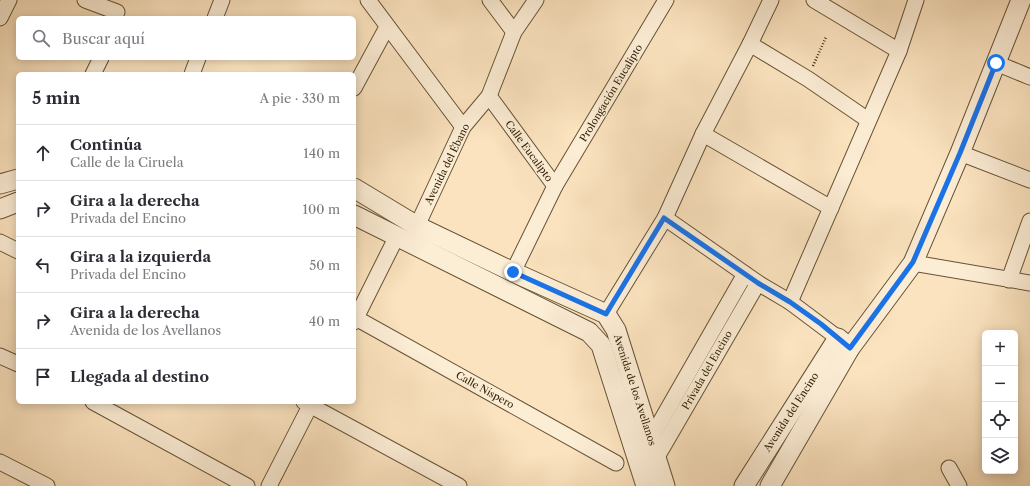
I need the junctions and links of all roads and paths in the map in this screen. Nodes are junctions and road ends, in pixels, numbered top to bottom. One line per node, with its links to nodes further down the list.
1 (9, 0): 14 (street)
2 (85, 0): 12 (street)
3 (222, 0): 13 (street)
4 (368, 0): 15 (street)
5 (490, 0): 16 (street)
6 (536, 0): 16 (street, Avenida del Ébano)
7 (666, 0): 36 (street, Prolongación Eucalipto)
8 (771, 0): 18 (street)
9 (814, 0): 19 (street)
10 (916, 0): 19 (street)
11 (1021, 0): 23 (street)
12 (117, 10)
13 (215, 16)
14 (0, 18)
15 (387, 27): 27 (street); 30 (street)
16 (514, 32): 28 (street, Avenida del Ébano)
17 (826, 37): 20 (path)
18 (750, 44): 29 (street); 31 (street)
19 (899, 51): 29 (street)
20 (817, 56)
21 (100, 60): 24 (street)
22 (197, 60): 25 (street)
23 (996, 63): 26 (street); 32 (street)
24 (94, 72)
25 (193, 72)
26 (1030, 77)
27 (356, 84)
28 (489, 96): 30 (street, Avenida del Ébano); 36 (street, Calle Eucalipto)
29 (868, 120): 39 (street)
30 (463, 127): 44 (street, Avenida del Ébano)
31 (703, 134): 39 (street); 42 (street)
32 (960, 153): 34 (street); 48 (street)
33 (16, 180): 35 (street)
34 (1030, 180)
35 (0, 184)
36 (555, 186): 49 (street, Calle Eucalipto)
37 (356, 189): 44 (street)
38 (16, 203): 40 (street)
39 (831, 208): 54 (street)
40 (0, 209)
41 (356, 216): 45 (street, Avenida de los Avellanos)
42 (664, 218): 50 (street); 55 (street)
43 (1030, 221): 51 (street)
44 (417, 226): 49 (street)
45 (397, 236): 56 (street); 73 (street, Avenida de los Avellanos)
46 (0, 242): 47 (street)
47 (16, 250)
48 (913, 262): 51 (street); 58 (street)
49 (513, 272): 55 (street)
50 (745, 274): 52 (street); 64 (street, Privada del Encino)
51 (1009, 280): 53 (street)
52 (758, 283): 54 (street); 64 (street, Privada del Encino)
53 (1030, 283)
54 (790, 302): 58 (street)
55 (606, 314): 64 (street, Avenida de los Avellanos)
56 (356, 317)
57 (356, 320): 66 (street, Calle Níspero)
58 (844, 343): 68 (street, Avenida del Encino); 75 (street, Avenida del Encino)
59 (0, 356): 60 (street)
60 (16, 363)
61 (308, 404): 71 (street)
62 (310, 404): 72 (street)
63 (110, 406): 70 (street)
64 (653, 448): 74 (street, Avenida de los Avellanos)
65 (0, 462): 69 (street)
66 (616, 463)
67 (949, 468): 76 (street)
68 (746, 482): 75 (street)
69 (46, 486)
70 (247, 486)
71 (269, 486)
72 (459, 486)
73 (646, 486)
74 (665, 486)
75 (770, 486)
76 (959, 486)

